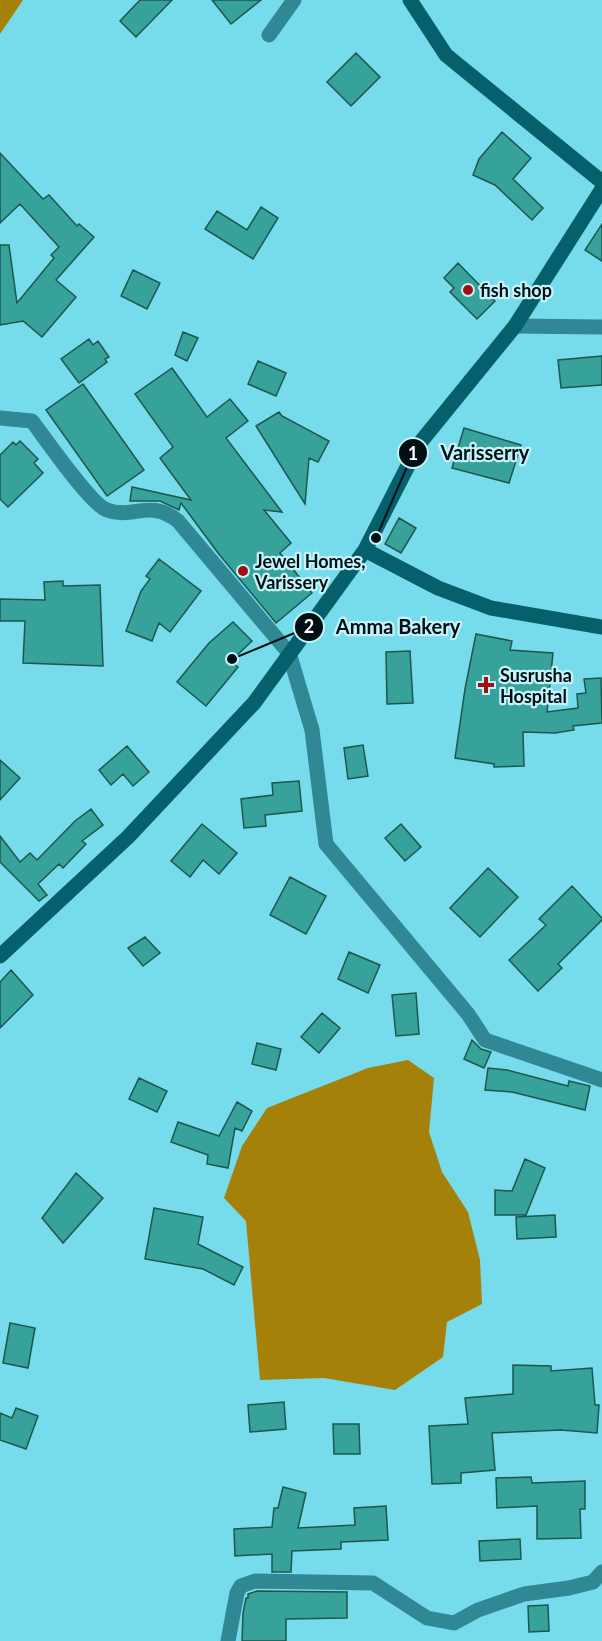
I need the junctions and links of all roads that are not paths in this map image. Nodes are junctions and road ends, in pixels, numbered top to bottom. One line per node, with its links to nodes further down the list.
1 (294, 0): 3 (street)
2 (410, 0): 4 (main road)
3 (269, 34)
4 (602, 183)
5 (602, 189): 6 (main road)
6 (515, 326): 7 (street); 9 (main road)
7 (602, 327)
8 (0, 418): 11 (street)
9 (365, 550): 10 (main road); 11 (main road)
10 (602, 627)
11 (289, 653): 12 (main road); 13 (street)
12 (0, 956)
13 (602, 1080)
14 (602, 1572): 15 (street)
15 (228, 1641)

